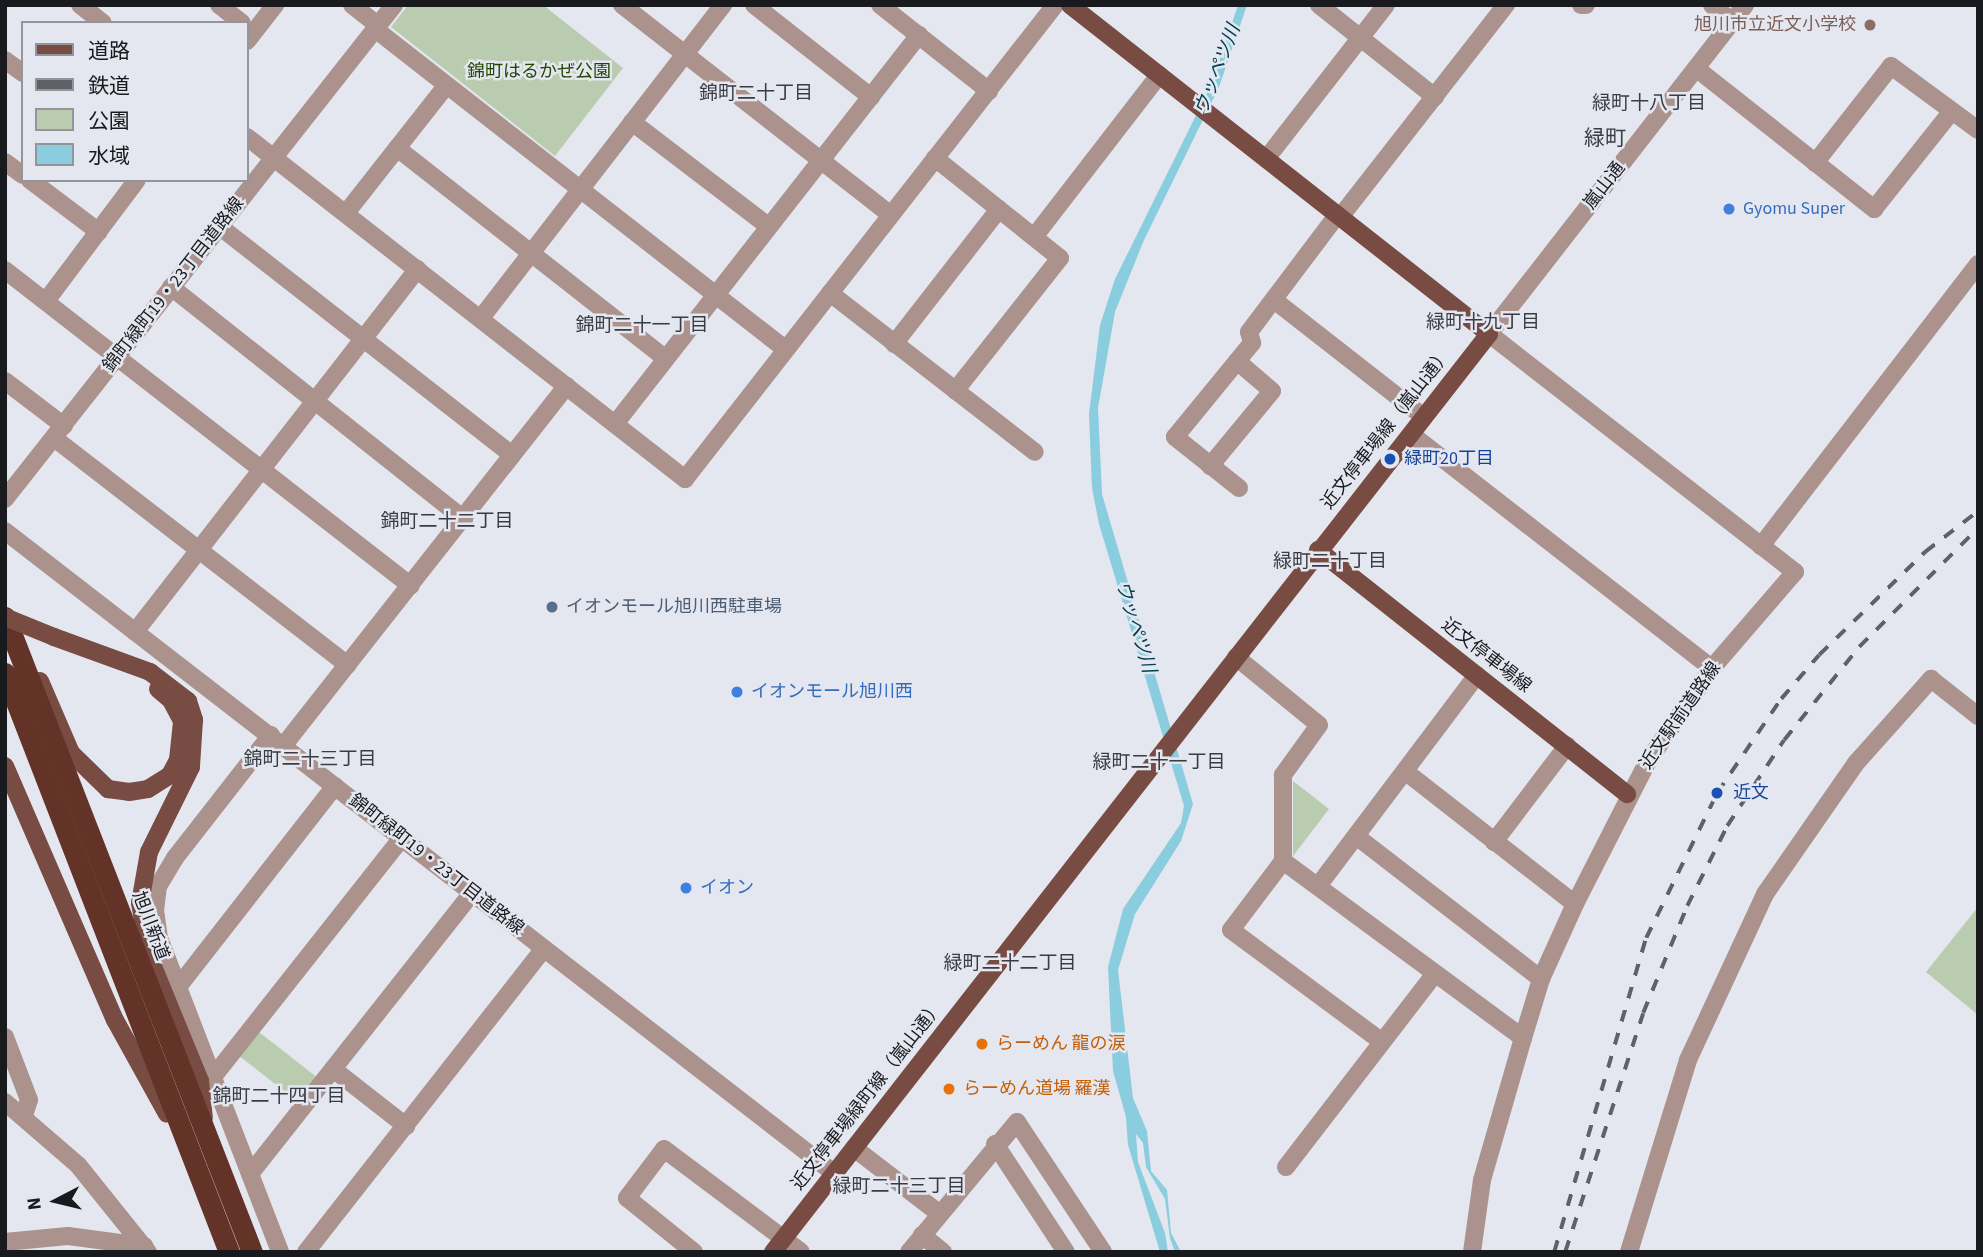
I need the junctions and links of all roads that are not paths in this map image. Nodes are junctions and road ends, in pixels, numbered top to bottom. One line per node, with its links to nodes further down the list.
1 (80, 5): 17 (street)
2 (219, 5): 18 (street)
3 (275, 5): 21 (street)
4 (352, 5): 20 (street)
5 (394, 5): 20 (street, 錦町緑町19・23丁目道路線)
6 (622, 5): 24 (street)
7 (723, 5): 24 (street)
8 (754, 5): 31 (street)
9 (880, 5): 22 (street)
10 (1055, 5): 30 (street)
11 (1070, 5): 28 (main road)
12 (1319, 5): 23 (street)
13 (1386, 5): 23 (street)
14 (1506, 5): 32 (street)
15 (1712, 5): 19 (street)
16 (1745, 5): 19 (street, 嵐山通)
17 (100, 21)
18 (236, 21)
19 (1732, 22): 26 (street, 嵐山通)
20 (377, 27): 29 (street); 38 (street, 錦町緑町19・23丁目道路線)
21 (248, 30)
22 (919, 35): 30 (street); 31 (street)
23 (1360, 37): 32 (street); 40 (street)
24 (686, 55): 34 (street); 41 (street)
25 (5, 60): 27 (street)
26 (1697, 69): 43 (street); 66 (street, 嵐山通)
27 (21, 72)
28 (1159, 75): 40 (main road); 55 (street)
29 (446, 86): 37 (street); 47 (street)
30 (989, 91): 39 (street)
31 (871, 97): 41 (street)
32 (1435, 97): 51 (street)
33 (1952, 111): 35 (street); 43 (street); 43 (street)
34 (632, 122): 47 (street); 53 (street)
35 (1978, 130)
36 (248, 137): 38 (street)
37 (397, 148): 49 (street); 56 (street)
38 (273, 158): 49 (street); 52 (street, 錦町緑町19・23丁目道路線)
39 (935, 158): 48 (street); 50 (street)
40 (1266, 159): 51 (main road)
41 (821, 161): 50 (street); 53 (street)
42 (5, 162): 44 (street)
43 (1815, 163)
44 (21, 174)
45 (33, 182): 54 (street)
46 (136, 182): 54 (street)
47 (579, 189): 56 (street); 62 (street)
48 (999, 209): 55 (street); 68 (street)
49 (346, 213): 58 (street)
50 (891, 215): 61 (street)
51 (1339, 215): 63 (street); 66 (main road)
52 (219, 226): 60 (street, 錦町緑町19・23丁目道路線); 67 (street)
53 (768, 226): 62 (street)
54 (99, 232): 64 (street)
55 (1034, 237): 75 (street)
56 (530, 254): 65 (street); 71 (street)
57 (1978, 264): 89 (street)
58 (418, 269): 65 (street); 67 (street)
59 (5, 270): 64 (street)
60 (171, 287): 70 (street, 錦町緑町19・23丁目道路線); 76 (street)
61 (830, 293): 68 (street); 69 (street)
62 (716, 294): 69 (street); 71 (street)
63 (1274, 300): 72 (street); 77 (street)
64 (46, 301): 70 (street)
65 (481, 318): 74 (street)
66 (1489, 334): 77 (main road, 近文停車場線（嵐山通）); 89 (street)
67 (363, 340): 76 (street); 82 (street)
68 (894, 344): 75 (street)
69 (785, 349): 78 (street)
70 (117, 358): 79 (street, 錦町緑町19・23丁目道路線); 84 (street)
71 (665, 358): 78 (street)
72 (1237, 361): 83 (street); 83 (street)
73 (5, 381): 79 (street)
74 (567, 386): 78 (street); 82 (street)
75 (955, 391): 81 (street)
76 (315, 400): 84 (street); 87 (street)
77 (1424, 417): 80 (main road, 近文停車場線（嵐山通）)
78 (615, 424)
79 (59, 432): 86 (street, 錦町緑町19・23丁目道路線); 90 (street)
80 (1411, 433): 91 (main road, 近文停車場線（嵐山通）); 99 (street)
81 (1035, 452)
82 (512, 455): 87 (street)
83 (1210, 466): 85 (street)
84 (261, 469): 90 (street); 92 (street)
85 (1239, 488)
86 (5, 499)
87 (464, 519): 92 (street)
88 (5, 531): 95 (street, 錦町緑町19・23丁目道路線)
89 (1762, 546): 99 (street, 近文駅前道路線)
90 (198, 549): 95 (street); 98 (street)
91 (1318, 551): 96 (main road); 101 (main road, 近文停車場線)
92 (411, 586): 98 (street)
93 (5, 608): 97 (main road)
94 (5, 617): 97 (main road, bridge); 127 (highway, 旭川新道)
95 (135, 632): 103 (street, 錦町緑町19・23丁目道路線)
96 (1236, 657): 112 (street); 129 (main road, 近文停車場緑町線（嵐山通）)
97 (118, 662): 127 (main road)
98 (348, 664): 103 (street)
99 (1712, 668): 108 (street, 近文駅前道路線)
100 (5, 673): 130 (highway)
101 (1477, 675): 104 (main road, 近文停車場線); 106 (street)
102 (1978, 716): 150 (street)
103 (277, 740): 107 (street, 錦町緑町19・23丁目道路線); 119 (street)
104 (1567, 746): 108 (main road, 近文停車場線); 111 (street)
105 (5, 766): 130 (main road)
106 (1406, 772): 109 (street); 111 (street)
107 (335, 786): 110 (street, 錦町緑町19・23丁目道路線); 119 (street)
108 (1627, 794): 115 (street, 近文駅前道路線)
109 (1356, 836): 113 (street); 118 (street)
110 (402, 838): 114 (street, 錦町緑町19・23丁目道路線); 124 (street)
111 (1494, 842): 115 (street)
112 (1283, 861): 113 (street); 122 (street)
113 (1318, 886): 117 (street)
114 (471, 894): 116 (street, 錦町緑町19・23丁目道路線); 123 (street)
115 (1575, 904): 118 (street, 近文駅前道路線)
116 (544, 949): 126 (street); 132 (street, 錦町緑町19・23丁目道路線)
117 (1434, 975): 121 (street); 122 (street)
118 (1541, 979): 121 (street, 近文駅前道路線)
119 (178, 987): 124 (street)
120 (5, 1037): 125 (street)
121 (1523, 1038): 149 (street, 近文駅前道路線)
122 (1381, 1041): 131 (street)
123 (333, 1069): 126 (street); 133 (street)
124 (212, 1077): 133 (street)
125 (11, 1108): 138 (street)
126 (406, 1126): 142 (street)
127 (206, 1135): 140 (highway, 旭川新道)
128 (995, 1144): 134 (street); 147 (street); 148 (street)
129 (854, 1148): 132 (main road, 近文停車場緑町線（嵐山通）); 134 (street)
130 (195, 1163): 139 (highway)
131 (1286, 1167)
132 (834, 1173): 137 (main road, 近文停車場緑町線（嵐山通）)
133 (250, 1174): 141 (street)
134 (940, 1214): 135 (street)
135 (922, 1235): 145 (street); 146 (street)
136 (18, 1244): 138 (street)
137 (778, 1245): 143 (street); 144 (street)
138 (146, 1249)
139 (229, 1252)
140 (253, 1252)
141 (280, 1252)
142 (306, 1252)
143 (694, 1252)
144 (801, 1252)
145 (909, 1252)
146 (943, 1252)
147 (1066, 1252)
148 (1103, 1252)
149 (1472, 1252)
150 (1629, 1252)

